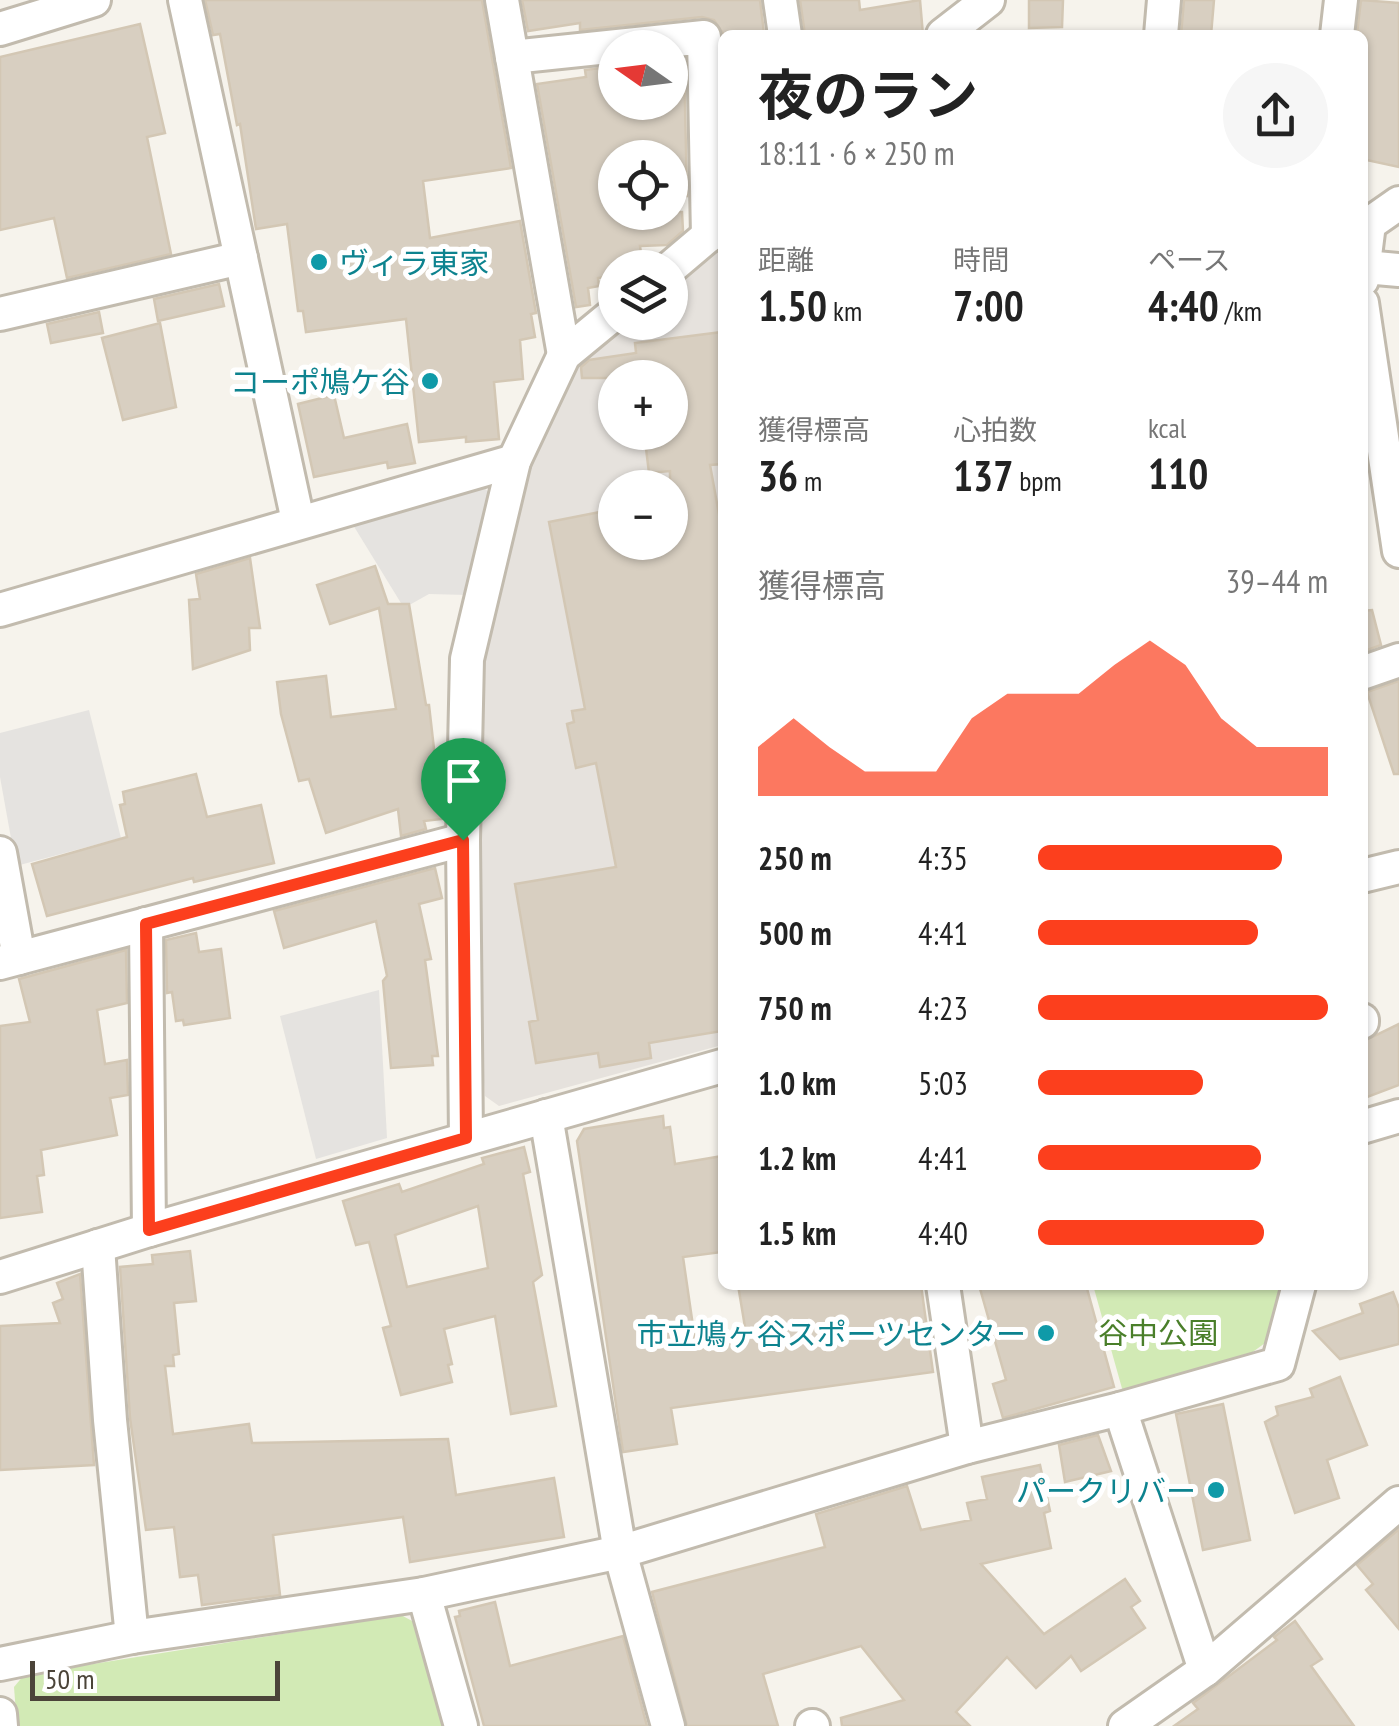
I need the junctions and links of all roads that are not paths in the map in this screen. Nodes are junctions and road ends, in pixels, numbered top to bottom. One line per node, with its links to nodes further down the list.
1 (94, 0): 8 (street)
2 (184, 0): 18 (street)
3 (502, 0): 13 (street)
4 (780, 0): 9 (street)
5 (988, 0): 10 (street)
6 (1164, 0): 11 (street)
7 (1340, 0): 12 (street)
8 (0, 28)
9 (784, 30)
10 (949, 30)
11 (1161, 30)
12 (1337, 30)
13 (512, 57): 16 (street); 24 (street)
14 (1399, 203): 15 (street)
15 (1368, 223)
16 (715, 230): 17 (street)
17 (688, 253)
18 (242, 258): 21 (street); 26 (street)
19 (1399, 270): 20 (street)
20 (1368, 273)
21 (0, 314)
22 (598, 327): 24 (street)
23 (1368, 343): 27 (street)
24 (564, 355): 25 (street)
25 (514, 460): 26 (street); 31 (street)
26 (298, 521): 28 (street)
27 (1399, 551)
28 (0, 610)
29 (1399, 660): 30 (street)
30 (1368, 672)
31 (463, 840): 35 (street); 41 (street)
32 (0, 853): 36 (street)
33 (1399, 867): 34 (street)
34 (1368, 875)
35 (146, 924): 36 (street); 42 (street)
36 (9, 961)
37 (718, 1067): 38 (street)
38 (546, 1116): 41 (street); 50 (street)
39 (1399, 1116): 40 (street)
40 (1368, 1125)
41 (466, 1138): 42 (street)
42 (149, 1230): 43 (street)
43 (98, 1246): 44 (street); 52 (street)
44 (0, 1277)
45 (944, 1290): 48 (street)
46 (1298, 1290): 47 (street)
47 (1120, 1409): 48 (street); 54 (street)
48 (967, 1447): 50 (street)
49 (1399, 1503): 54 (street)
50 (620, 1552): 51 (street); 59 (street)
51 (424, 1594): 52 (street); 58 (street)
52 (132, 1637): 53 (street)
53 (0, 1664)
54 (1205, 1670): 56 (street)
55 (0, 1714): 57 (street)
56 (1139, 1722)
57 (1, 1726)
58 (460, 1726)
59 (668, 1726)

